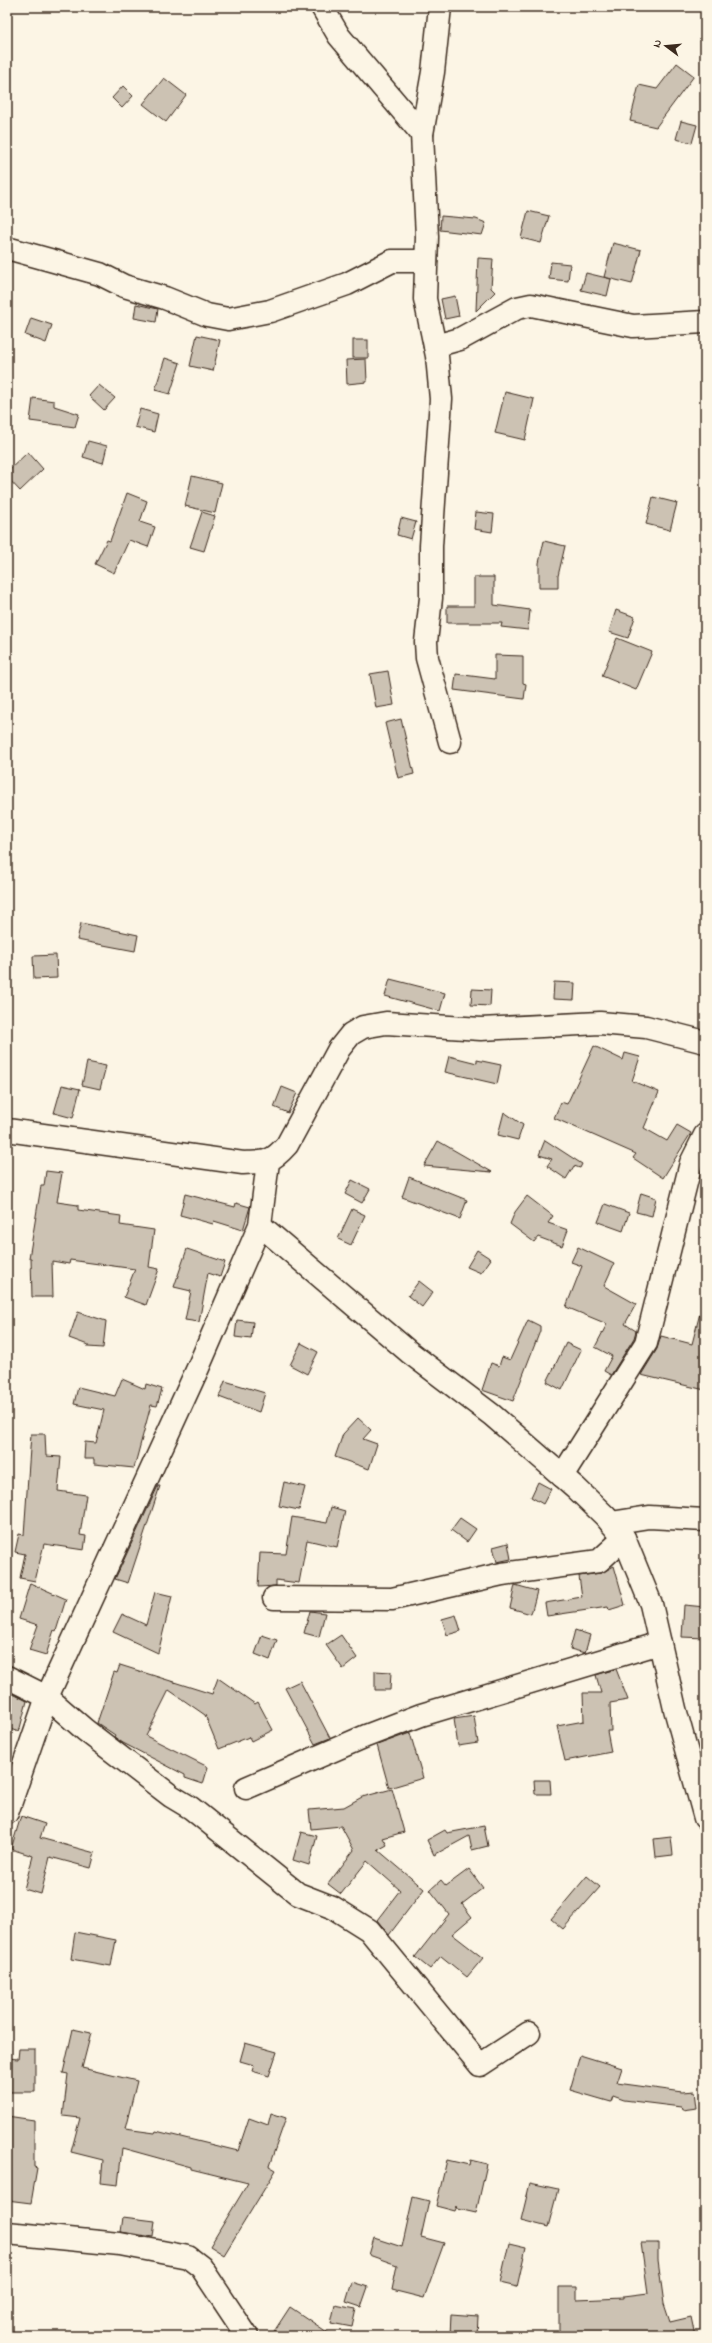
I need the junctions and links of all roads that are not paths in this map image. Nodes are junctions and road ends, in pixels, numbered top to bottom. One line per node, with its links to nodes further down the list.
1 (322, 7): 3 (street)
2 (440, 7): 3 (street)
3 (422, 134): 5 (street)
4 (7, 248): 5 (street)
5 (426, 262): 7 (street)
6 (705, 322): 7 (street)
7 (435, 346): 8 (street)
8 (450, 742)
9 (705, 1042): 12 (street)
10 (7, 1130): 12 (street)
11 (705, 1135): 14 (street)
12 (268, 1162): 13 (street)
13 (260, 1225): 14 (street); 20 (street)
14 (562, 1476): 16 (street)
15 (705, 1520): 16 (street)
16 (618, 1531): 17 (street); 18 (street)
17 (274, 1598)
18 (660, 1643): 21 (street); 23 (street)
19 (7, 1677): 20 (street)
20 (47, 1697): 22 (street); 24 (street)
21 (246, 1788)
22 (7, 1813)
23 (705, 1818)
24 (529, 2033)
25 (7, 2233): 26 (street)
26 (247, 2336)

